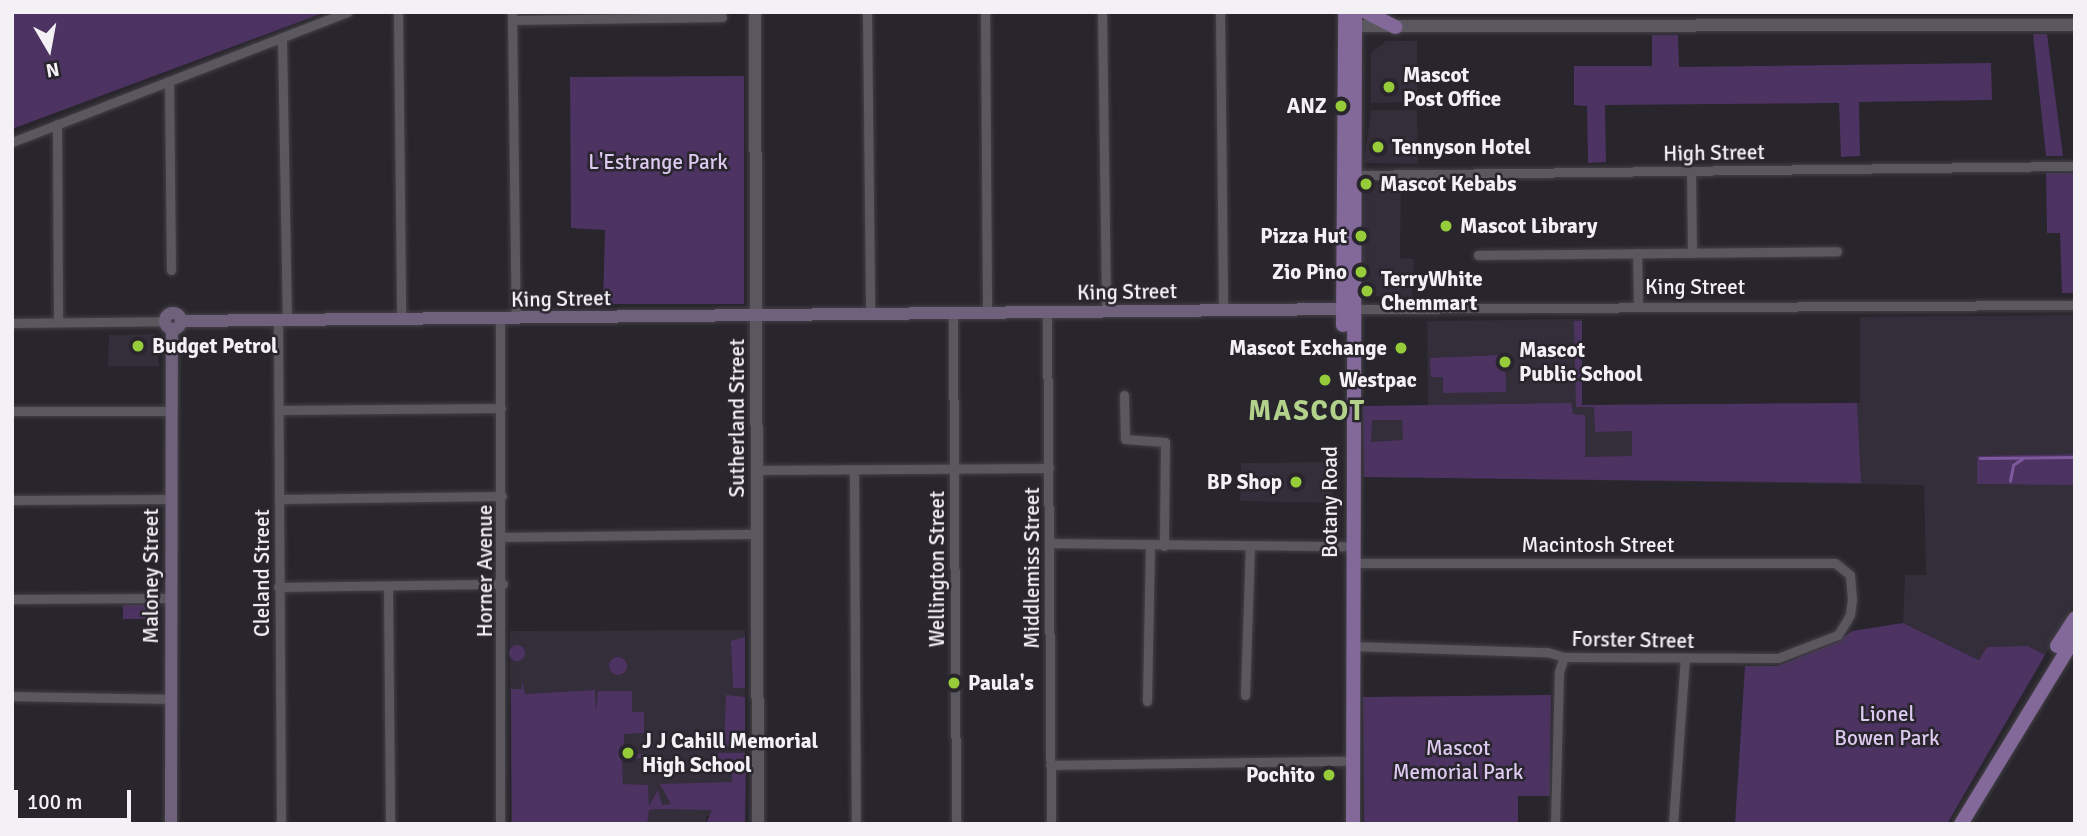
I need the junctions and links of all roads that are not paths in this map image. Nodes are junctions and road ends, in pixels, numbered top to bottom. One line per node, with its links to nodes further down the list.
1 (348, 12): 16 (street)
2 (398, 12): 40 (street)
3 (755, 12): 37 (street, Sutherland Street)
4 (867, 12): 36 (street)
5 (985, 12): 34 (street)
6 (1102, 12): 32 (street)
7 (1220, 12): 31 (street)
8 (1366, 12): 15 (main road)
9 (512, 16): 10 (street); 39 (street)
10 (722, 17)
11 (2075, 17): 13 (street)
12 (1350, 19): 15 (street); 22 (main road, Botany Road); 30 (main road, Botany Road)
13 (2000, 22): 14 (street); 15 (street)
14 (2075, 25)
15 (1395, 27)
16 (282, 38): 17 (street); 41 (street, Cleland Street)
17 (169, 81): 18 (street); 27 (street)
18 (57, 124): 19 (street); 42 (street)
19 (12, 142)
20 (2075, 166): 21 (street, High Street)
21 (1691, 171): 22 (street, High Street); 25 (street)
22 (1355, 175): 30 (main road, Botany Road)
23 (1837, 251): 25 (street)
24 (1637, 253): 25 (street); 26 (street); 29 (street)
25 (1692, 253)
26 (1478, 255)
27 (171, 270)
28 (2075, 305): 29 (street, King Street)
29 (1638, 307): 30 (street, King Street)
30 (1348, 309): 31 (main road, King Street); 63 (main road, Botany Road); 65 (main road, Botany Road)
31 (1223, 310): 32 (main road, King Street)
32 (1106, 312): 35 (main road, King Street)
33 (953, 313): 34 (main road, King Street); 36 (main road, King Street); 50 (street, Wellington Street)
34 (987, 313): 35 (main road, King Street)
35 (1047, 313): 51 (street, Middlemiss Street)
36 (870, 314): 37 (main road, King Street)
37 (756, 316): 39 (main road, King Street); 52 (street, Sutherland Street)
38 (500, 318): 39 (main road, King Street); 40 (main road, King Street); 46 (street, Horner Avenue)
39 (516, 318)
40 (401, 320): 41 (main road, King Street)
41 (282, 321): 44 (main road, King Street); 47 (street, Cleland Street)
42 (58, 322): 43 (street, King Street); 44 (street, King Street)
43 (12, 323)
44 (173, 324): 49 (main road, Maloney Street)
45 (1124, 396): 62 (street)
46 (501, 408): 47 (street); 54 (street, Horner Avenue)
47 (279, 410): 56 (street, Cleland Street)
48 (12, 411): 49 (street)
49 (170, 411): 55 (main road, Maloney Street)
50 (954, 468): 51 (street); 53 (street); 91 (street, Wellington Street)
51 (1049, 468): 60 (street, Middlemiss Street)
52 (757, 470): 53 (street); 58 (street, Sutherland Street)
53 (854, 470): 90 (street)
54 (502, 496): 56 (street); 59 (street, Horner Avenue)
55 (171, 499): 57 (street); 70 (main road, Maloney Street)
56 (279, 499): 69 (street, Cleland Street)
57 (12, 500)
58 (757, 534): 59 (street); 89 (street, Sutherland Street)
59 (503, 537): 67 (street, Horner Avenue)
60 (1049, 543): 61 (street); 83 (street, Middlemiss Street)
61 (1150, 546): 62 (street); 80 (street)
62 (1164, 546): 64 (street)
63 (1343, 546): 64 (street); 82 (main road, Botany Road)
64 (1250, 547): 77 (street)
65 (1351, 563): 66 (street, Macintosh Street); 74 (main road, Botany Road)
66 (1845, 568): 76 (street, Forster Street)
67 (503, 584): 68 (street); 88 (street, Horner Avenue)
68 (388, 586): 69 (street); 87 (street)
69 (278, 587): 86 (street, Cleland Street)
70 (170, 598): 71 (street); 79 (main road, Maloney Street)
71 (12, 599)
72 (2075, 618): 81 (main road)
73 (2075, 637): 81 (main road)
74 (1351, 646): 75 (street, Forster Street); 94 (main road, Botany Road)
75 (1564, 657): 76 (street, Forster Street); 95 (street)
76 (1685, 658): 96 (street)
77 (1245, 695)
78 (12, 696): 79 (street)
79 (170, 699): 85 (main road, Maloney Street)
80 (1147, 701)
81 (2007, 743): 84 (main road)
82 (1344, 761): 83 (street); 93 (main road, Botany Road)
83 (1050, 765): 92 (street, Middlemiss Street)
84 (1963, 822)
85 (171, 824)
86 (281, 824)
87 (390, 824)
88 (500, 824)
89 (758, 824)
90 (856, 824)
91 (956, 824)
92 (1051, 824)
93 (1345, 824)
94 (1353, 824)
95 (1555, 824)
96 (1673, 824)

